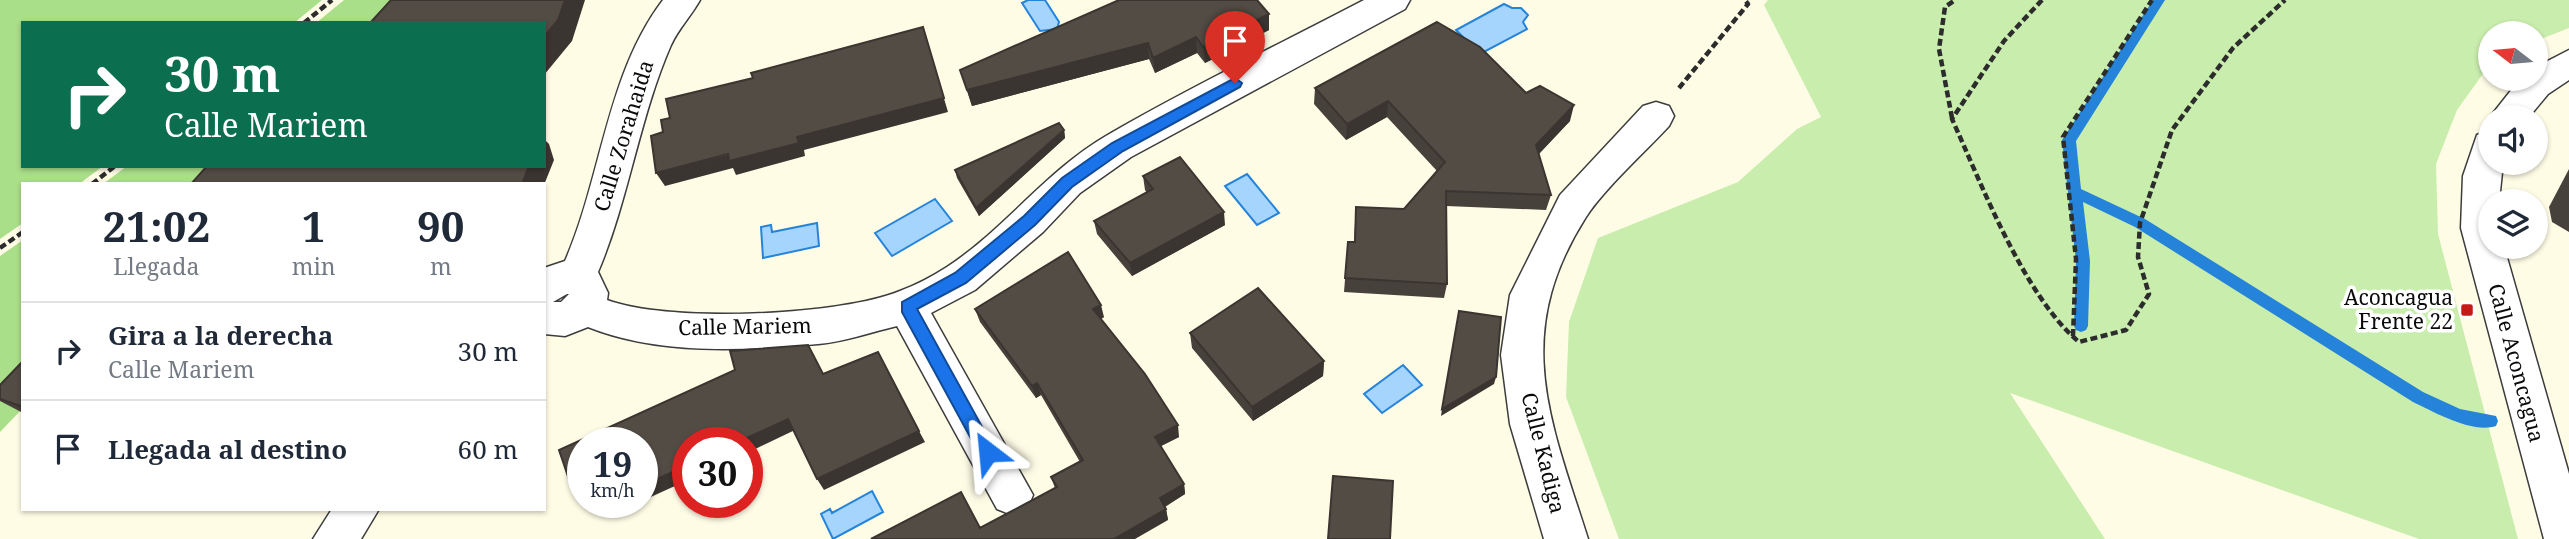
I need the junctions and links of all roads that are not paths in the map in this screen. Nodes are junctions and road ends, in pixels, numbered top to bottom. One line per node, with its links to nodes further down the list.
1 (683, 0): 7 (street, Calle Zorahaida)
2 (1393, 0): 8 (street, Calle Mariem)
3 (2569, 64): 4 (street)
4 (2518, 105)
5 (1656, 116): 12 (street, Calle Kadiga)
6 (2481, 175): 13 (street, Calle Aconcagua)
7 (557, 305): 8 (street, Calle Mariem)
8 (907, 307): 9 (street)
9 (1012, 495)
10 (356, 511): 11 (street)
11 (335, 539)
12 (1566, 539)
13 (2566, 539)

